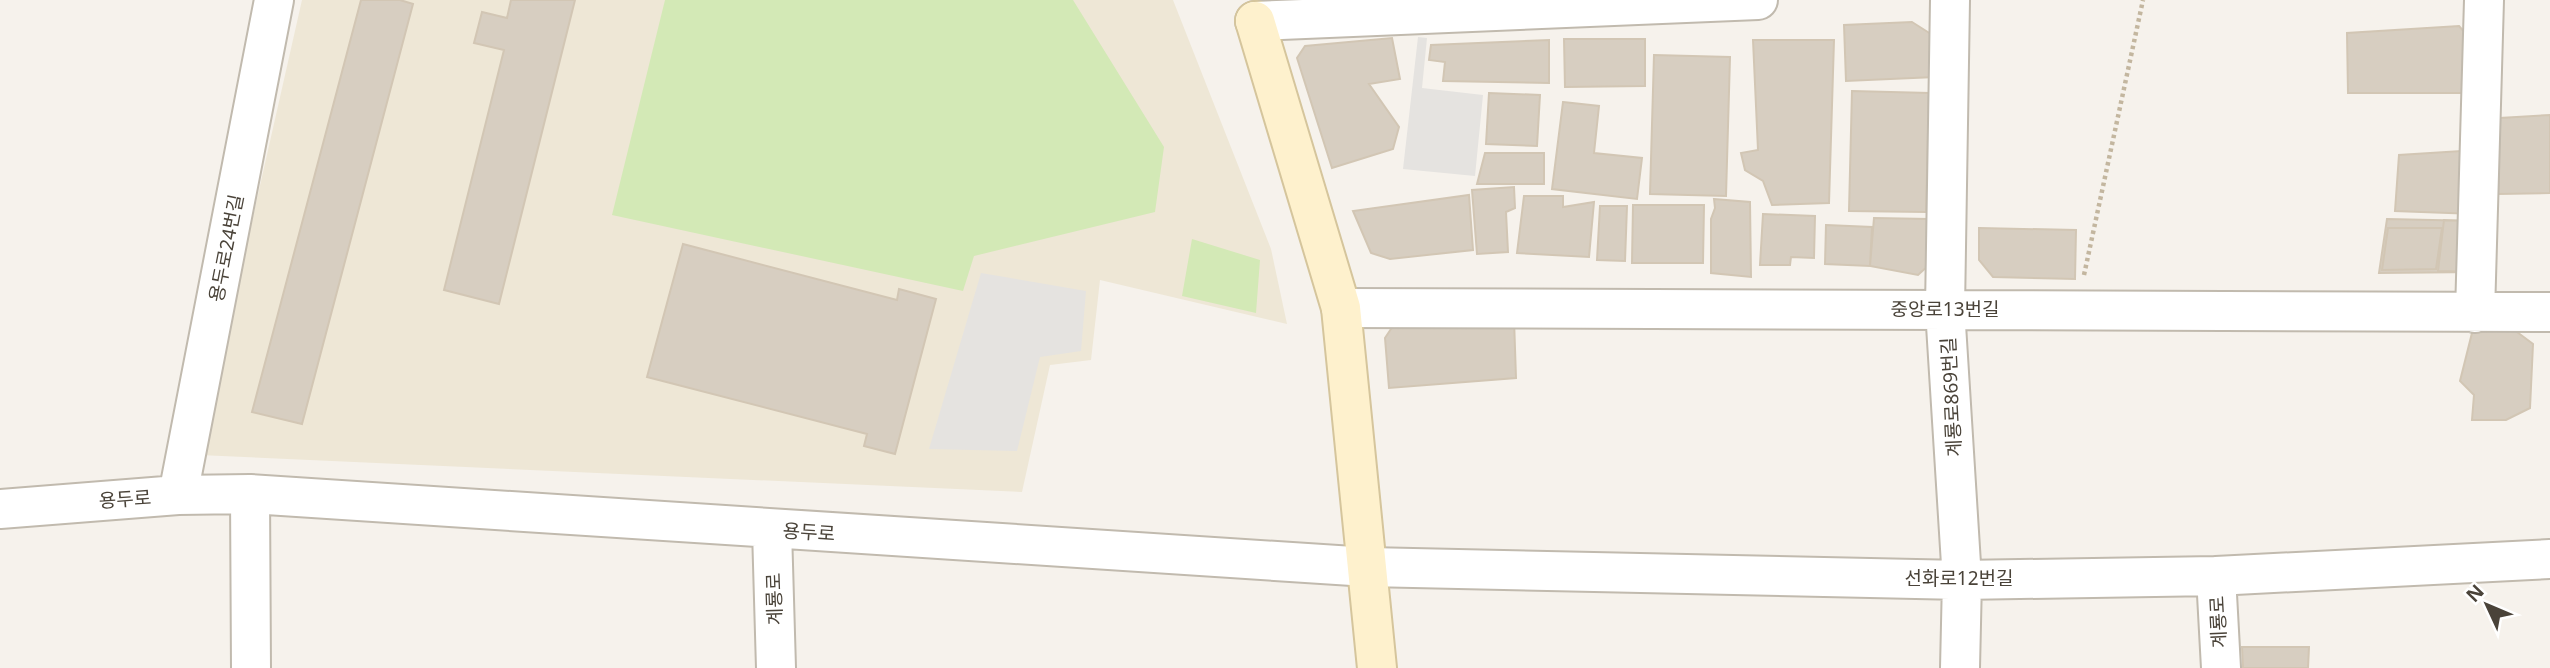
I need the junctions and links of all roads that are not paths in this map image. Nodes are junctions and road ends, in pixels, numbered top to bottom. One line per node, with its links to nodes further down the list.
1 (274, 0): 11 (street, 용두로24번길)
2 (1758, 0): 5 (street)
3 (1950, 0): 7 (street, 계룡로869번길)
4 (2484, 0): 8 (street)
5 (1249, 10): 6 (main road)
6 (1341, 308): 7 (street, 중앙로13번길); 15 (main road)
7 (1945, 309): 8 (street, 중앙로13번길); 17 (street, 계룡로869번길)
8 (2475, 313): 9 (street, 중앙로13번길)
9 (2550, 313)
10 (250, 494): 11 (street, 용두로); 13 (street, 용두로); 18 (street)
11 (177, 495): 12 (street, 용두로)
12 (0, 509)
13 (772, 530): 15 (street, 용두로); 19 (street, 계룡로)
14 (2550, 559): 16 (street, 선화로12번길)
15 (1368, 567): 17 (street, 선화로12번길); 20 (main road)
16 (2216, 576): 17 (street, 선화로12번길); 22 (street, 계룡로)
17 (1962, 580): 21 (street, 계룡로869번길)
18 (251, 668)
19 (776, 668)
20 (1377, 668)
21 (1960, 668)
22 (2221, 668)

